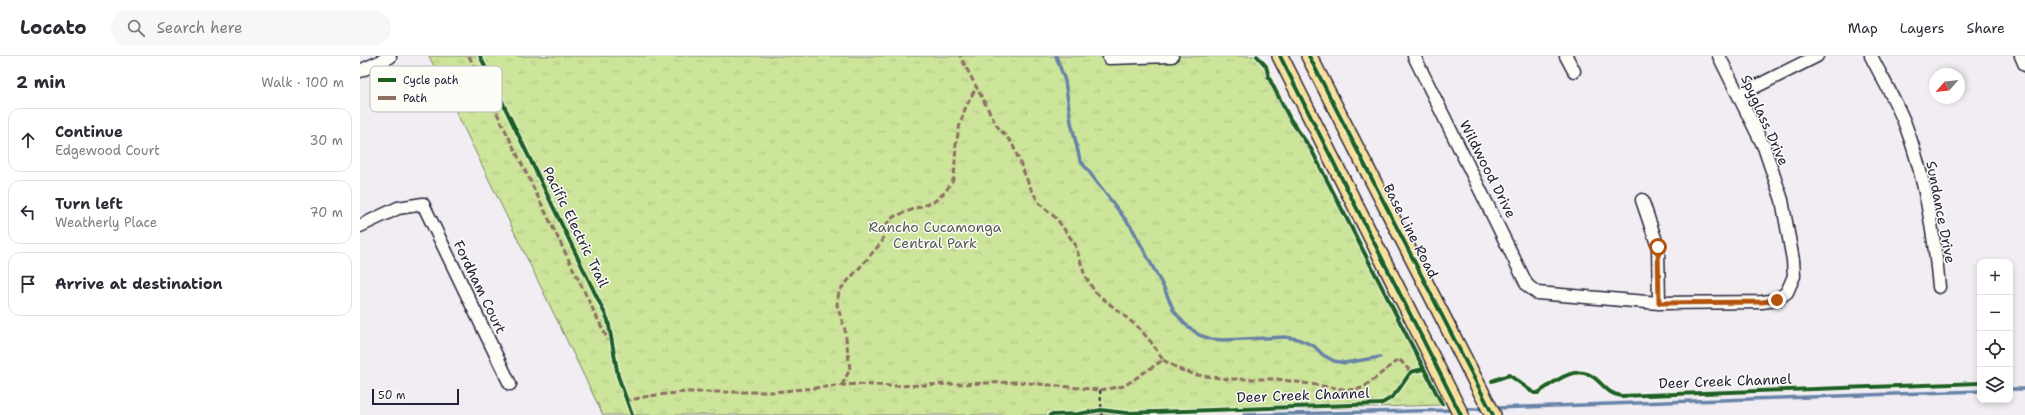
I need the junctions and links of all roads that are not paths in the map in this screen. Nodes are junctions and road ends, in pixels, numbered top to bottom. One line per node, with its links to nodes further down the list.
1 (1172, 56): 11 (street)
2 (1280, 56): 24 (main road)
3 (1309, 56): 23 (main road, Base Line Road)
4 (1414, 56): 21 (street, Wildwood Drive)
5 (1566, 56): 16 (street)
6 (1719, 56): 17 (street, Spyglass Drive)
7 (1817, 56): 17 (street)
8 (1871, 56): 20 (street, Sundance Drive)
9 (2021, 56): 12 (street)
10 (390, 57): 14 (street)
11 (1109, 58)
12 (2025, 65)
13 (370, 66): 15 (street)
14 (371, 66)
15 (360, 71)
16 (1574, 71)
17 (1739, 95): 21 (street, Spyglass Drive)
18 (1642, 200): 21 (street)
19 (360, 226): 22 (street, Fordham Court)
20 (1939, 287)
21 (1659, 303)
22 (510, 384)
23 (1489, 409)
24 (1458, 410)

